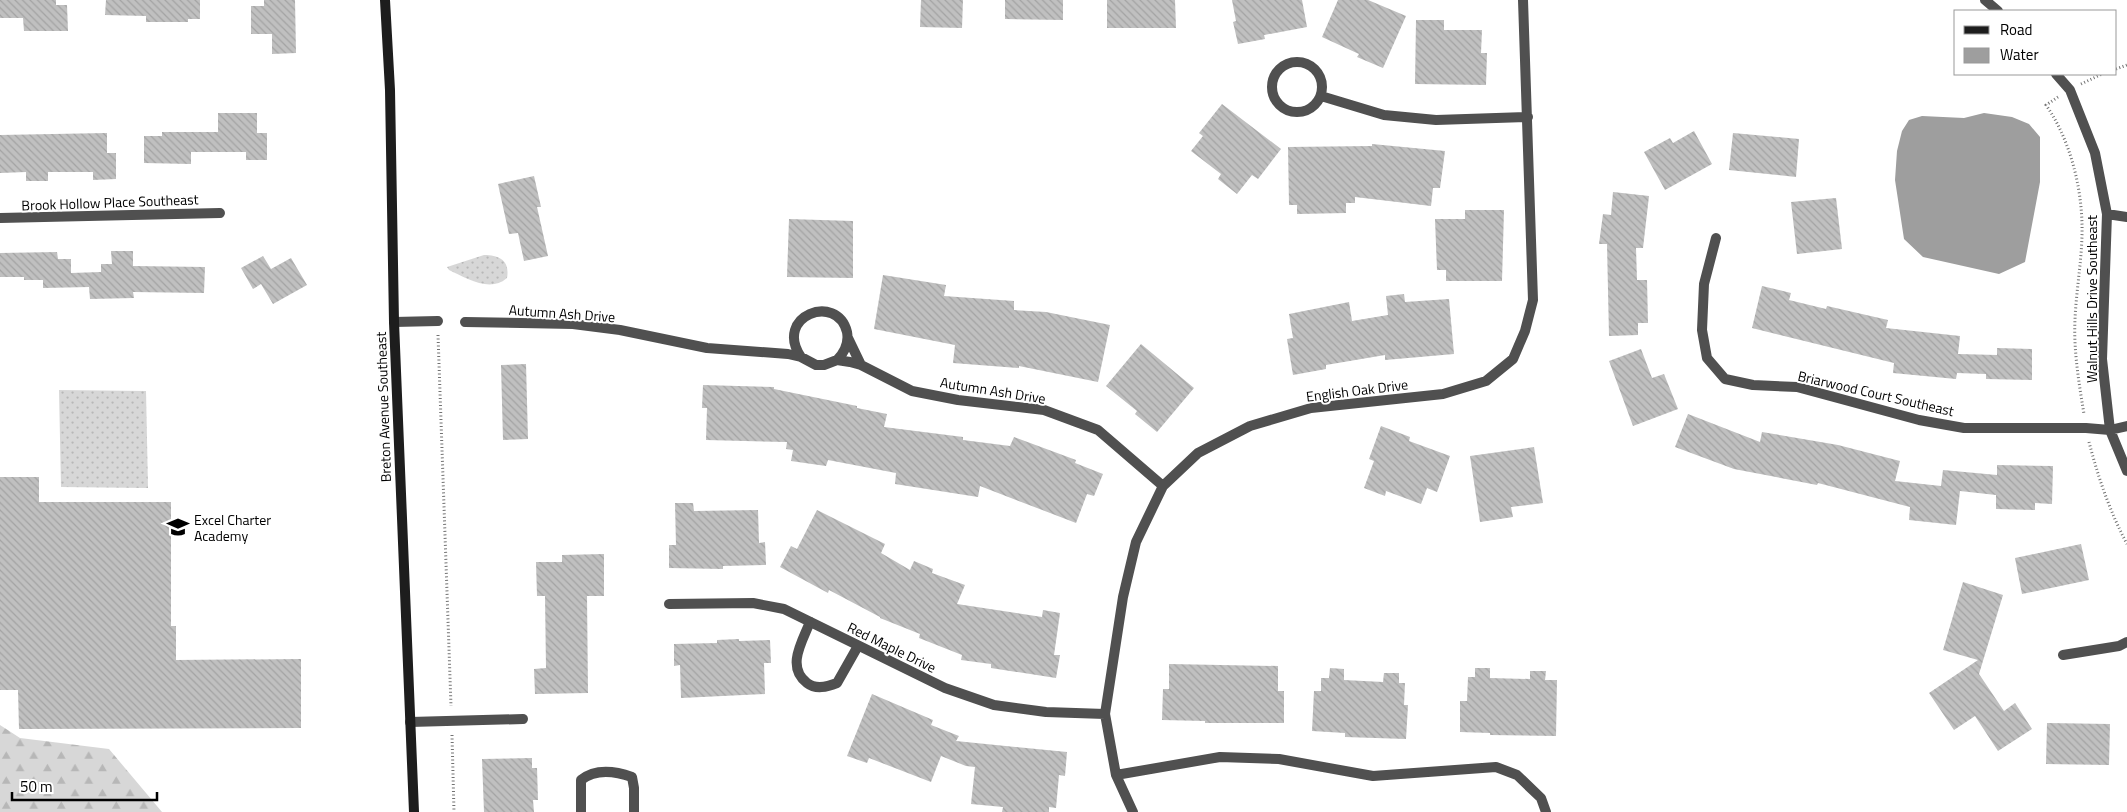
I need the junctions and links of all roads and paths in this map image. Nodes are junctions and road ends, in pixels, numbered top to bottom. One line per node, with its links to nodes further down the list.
1 (386, 0): 16 (main road, Breton Avenue Southeast)
2 (1523, 0): 9 (street, English Oak Drive)
3 (1985, 0): 4 (street)
4 (1997, 10)
5 (2057, 75): 7 (street, Walnut Hills Drive Southeast)
6 (2100, 75): 7 (path)
7 (2070, 90): 11 (street, Walnut Hills Drive Southeast); 25 (path)
8 (1321, 96): 8 (street); 9 (street)
9 (1528, 117): 28 (street, English Oak Drive)
10 (220, 212): 13 (street, Brook Hollow Place Southeast)
11 (2107, 214): 12 (street); 26 (street, Walnut Hills Drive Southeast)
12 (2127, 217)
13 (0, 218)
14 (1716, 238): 25 (street, Briarwood Court Southeast)
15 (438, 320): 16 (street); 37 (path)
16 (394, 322): 38 (main road, Breton Avenue Southeast)
17 (465, 322): 20 (street, Autumn Ash Drive)
18 (848, 338): 19 (street); 22 (street); 23 (street)
19 (794, 340): 20 (street); 21 (street)
20 (775, 352): 21 (street, Autumn Ash Drive)
21 (801, 357): 22 (street, Autumn Ash Drive)
22 (837, 360): 23 (street, Autumn Ash Drive)
23 (861, 365): 28 (street, Autumn Ash Drive)
24 (2127, 426): 26 (street, Briarwood Court Southeast)
25 (2086, 428): 26 (street, Briarwood Court Southeast); 29 (path)
26 (2110, 430): 27 (street, Walnut Hills Drive Southeast)
27 (2127, 471)
28 (1163, 486): 35 (street, English Oak Drive)
29 (2127, 544)
30 (669, 604): 31 (street, Red Maple Drive)
31 (810, 622): 33 (street, Red Maple Drive); 33 (street)
32 (2127, 642): 34 (street)
33 (858, 646): 35 (street, Red Maple Drive)
34 (2063, 655)
35 (1105, 714): 39 (street, English Oak Drive)
36 (523, 719): 37 (street)
37 (451, 721): 38 (street); 41 (path)
38 (410, 722): 40 (main road, Breton Avenue Southeast)
39 (1116, 775): 44 (street, English Oak Drive); 45 (street)
40 (414, 812)
41 (454, 812)
42 (581, 812): 43 (street)
43 (634, 812)
44 (1133, 812)
45 (1546, 812)

